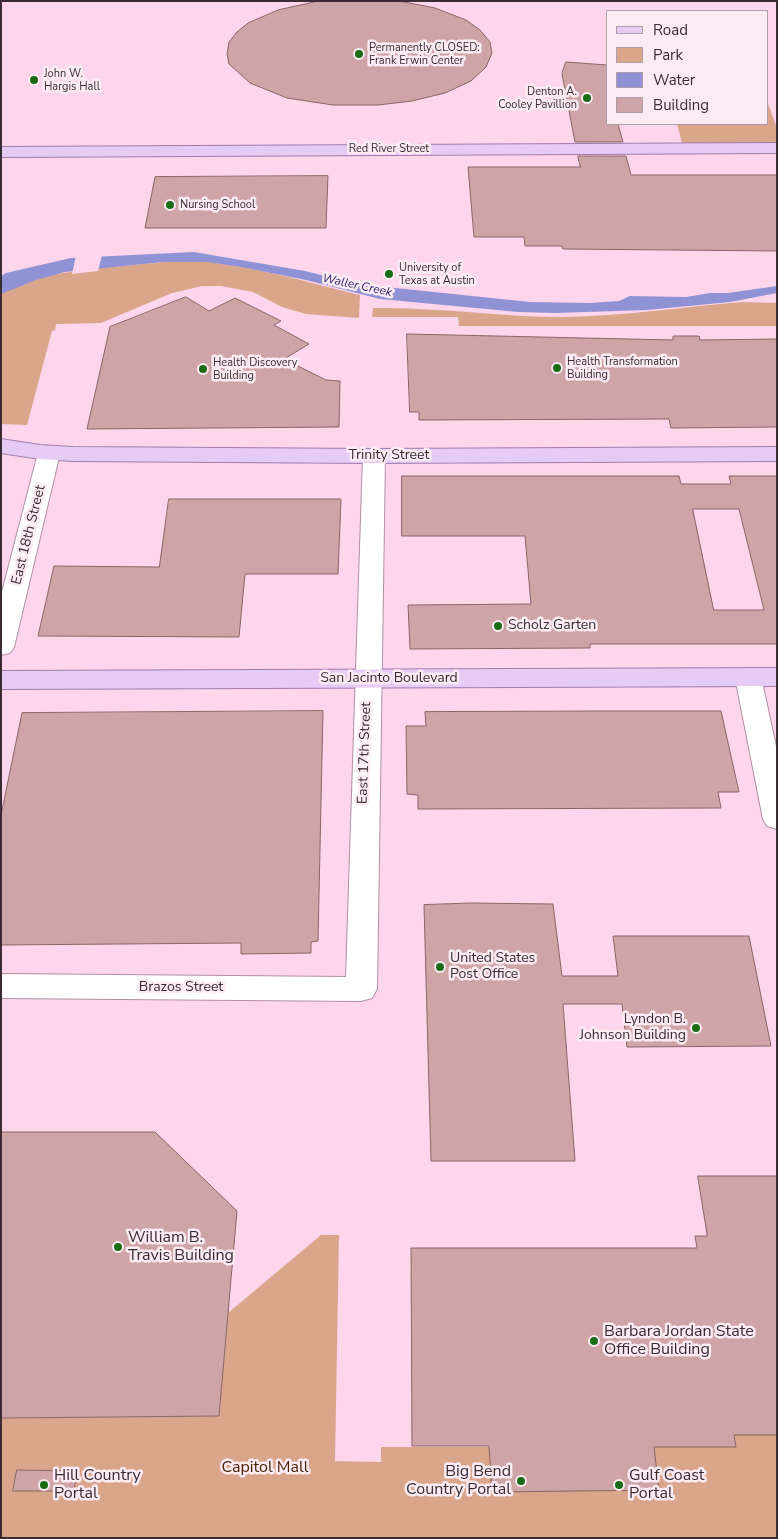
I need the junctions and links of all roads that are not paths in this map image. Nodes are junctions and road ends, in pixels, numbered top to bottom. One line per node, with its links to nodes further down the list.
1 (777, 148): 2 (main road, Red River Street)
2 (1, 152)
3 (1, 446): 4 (main road, Trinity Street)
4 (49, 453): 6 (main road, Trinity Street); 7 (street, East 18th Street)
5 (777, 454): 6 (main road, Trinity Street)
6 (374, 456): 11 (street, East 17th Street)
7 (1, 647)
8 (748, 677): 9 (main road, San Jacinto Boulevard); 11 (main road, San Jacinto Boulevard); 12 (street)
9 (777, 677)
10 (1, 680): 11 (main road, San Jacinto Boulevard)
11 (367, 680): 14 (street, East 17th Street)
12 (777, 820)
13 (1, 986): 14 (street, Brazos Street)
14 (361, 989)

